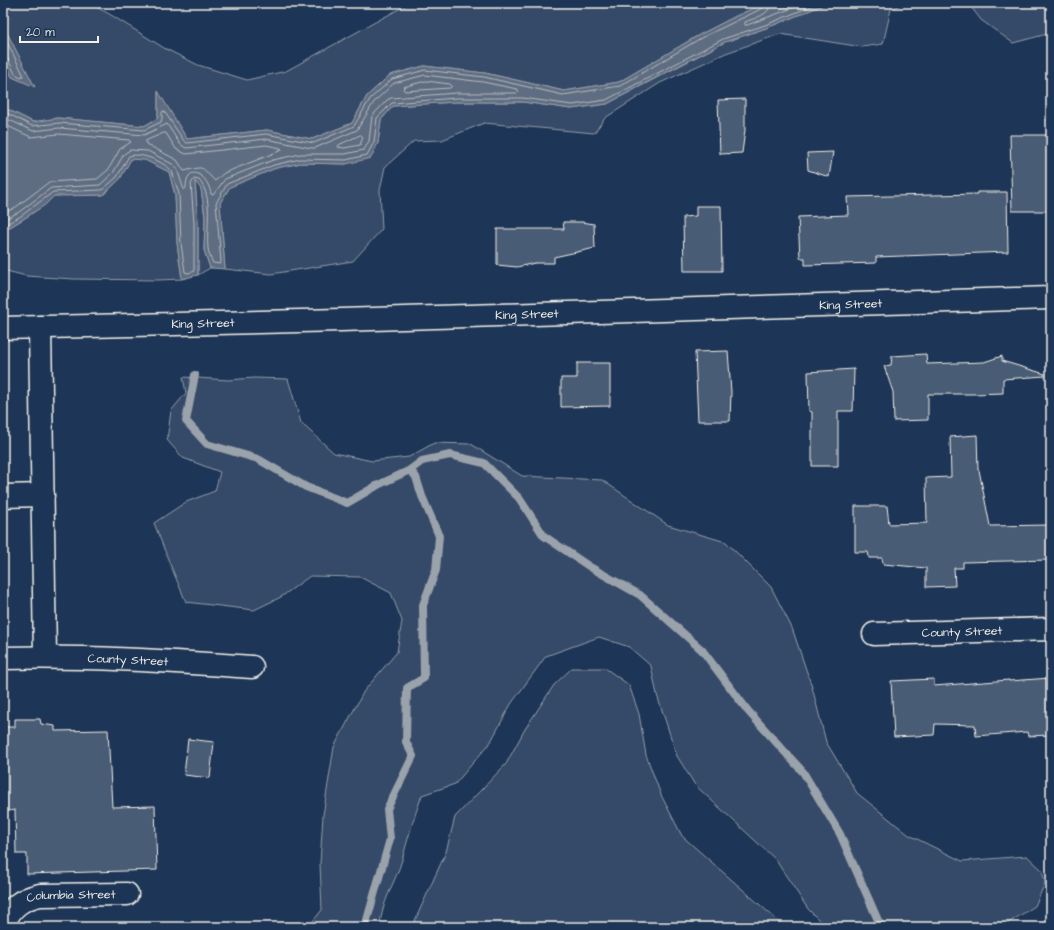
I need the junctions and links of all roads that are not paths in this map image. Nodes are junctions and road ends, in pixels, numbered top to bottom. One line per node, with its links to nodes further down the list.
1 (1051, 298): 2 (street, King Street)
2 (40, 327): 3 (street, King Street); 4 (street)
3 (3, 328)
4 (43, 495): 5 (street); 8 (street)
5 (3, 496)
6 (1051, 629): 7 (street, County Street)
7 (874, 634)
8 (45, 657): 9 (street, County Street); 10 (street, County Street)
9 (3, 658)
10 (252, 667)
11 (127, 894): 12 (street, Columbia Street)
12 (3, 924)

